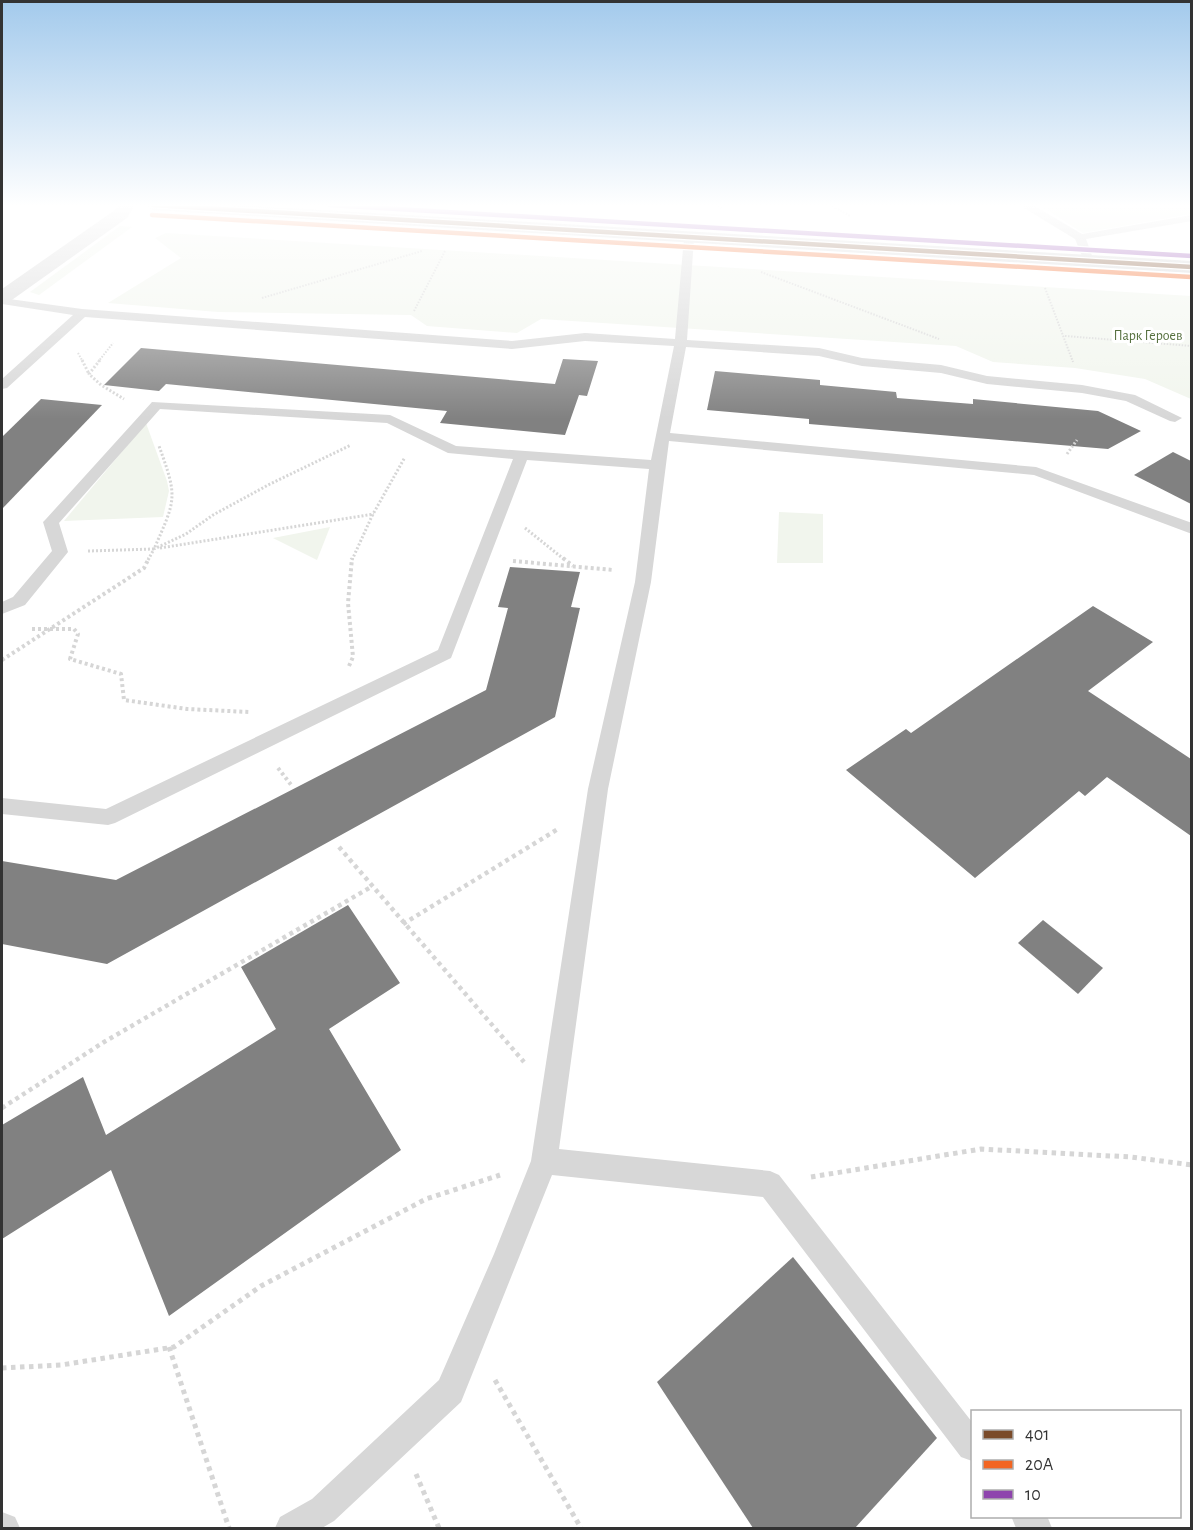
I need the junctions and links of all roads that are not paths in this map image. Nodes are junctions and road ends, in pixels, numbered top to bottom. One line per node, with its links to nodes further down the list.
1 (35, 276): 3 (street)
2 (686, 276): 5 (lane)
3 (2, 300): 4 (lane)
4 (82, 313): 5 (lane); 6 (lane)
5 (681, 343): 7 (lane); 8 (lane)
6 (2, 385)
7 (1175, 418)
8 (663, 436): 10 (lane); 11 (lane)
9 (521, 456): 10 (lane); 12 (lane); 13 (lane)
10 (657, 465): 14 (lane)
11 (1191, 529)
12 (2, 608)
13 (2, 806)
14 (544, 1161): 15 (lane); 16 (lane)
15 (971, 1445)
16 (291, 1528)

